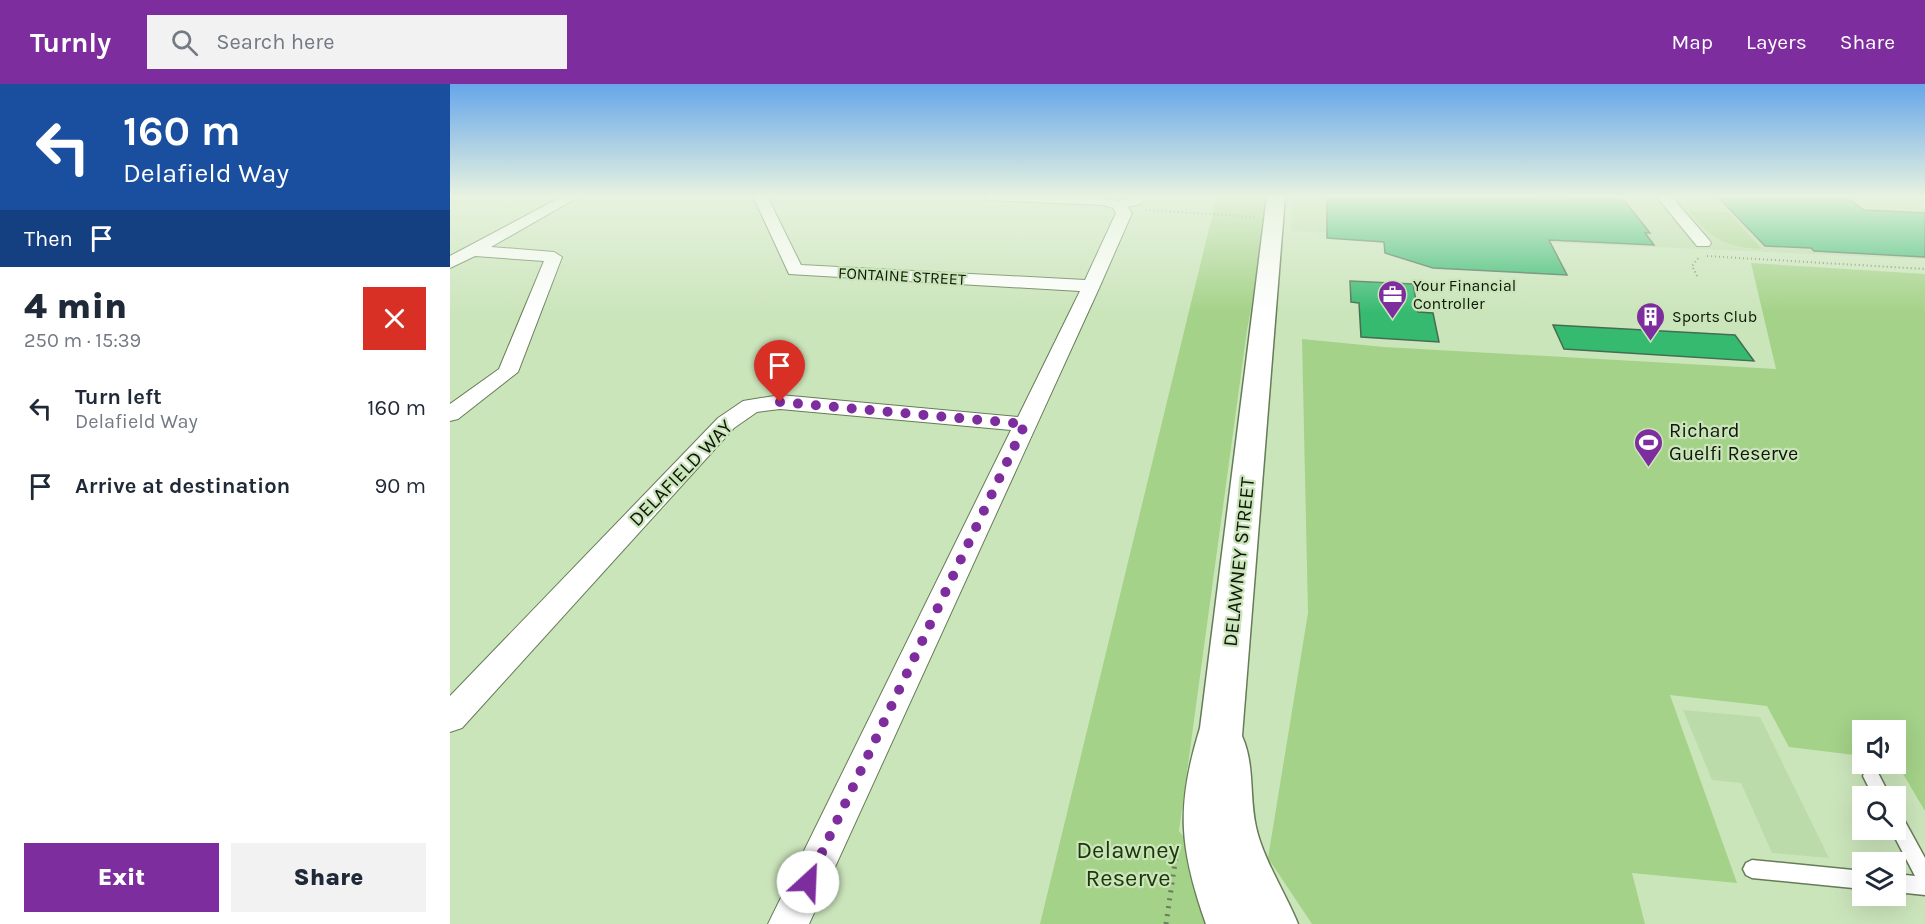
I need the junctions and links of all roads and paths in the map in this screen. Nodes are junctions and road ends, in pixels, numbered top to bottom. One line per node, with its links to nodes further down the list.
1 (500, 235): 7 (street)
2 (778, 235): 11 (street, FONTAINE STREET)
3 (1114, 235): 11 (street)
4 (1266, 235): 15 (street, DELAWNEY STREET)
5 (1690, 235): 6 (street)
6 (1700, 250): 9 (path); 10 (path)
7 (471, 251): 8 (street); 12 (street)
8 (450, 263)
9 (1925, 270)
10 (1697, 276)
11 (1091, 286): 13 (street)
12 (450, 414)
13 (1025, 424): 14 (street, DELAFIELD WAY); 24 (street)
14 (450, 718)
15 (1222, 728): 25 (street, DELAWNEY STREET); 26 (street)
16 (1871, 776): 17 (lane)
17 (1876, 786)
18 (1906, 840): 20 (lane)
19 (1752, 869): 21 (lane)
20 (1925, 876)
21 (1852, 879)
22 (1906, 884): 23 (lane)
23 (1925, 886)
24 (788, 924)
25 (1232, 924)
26 (1272, 924)

